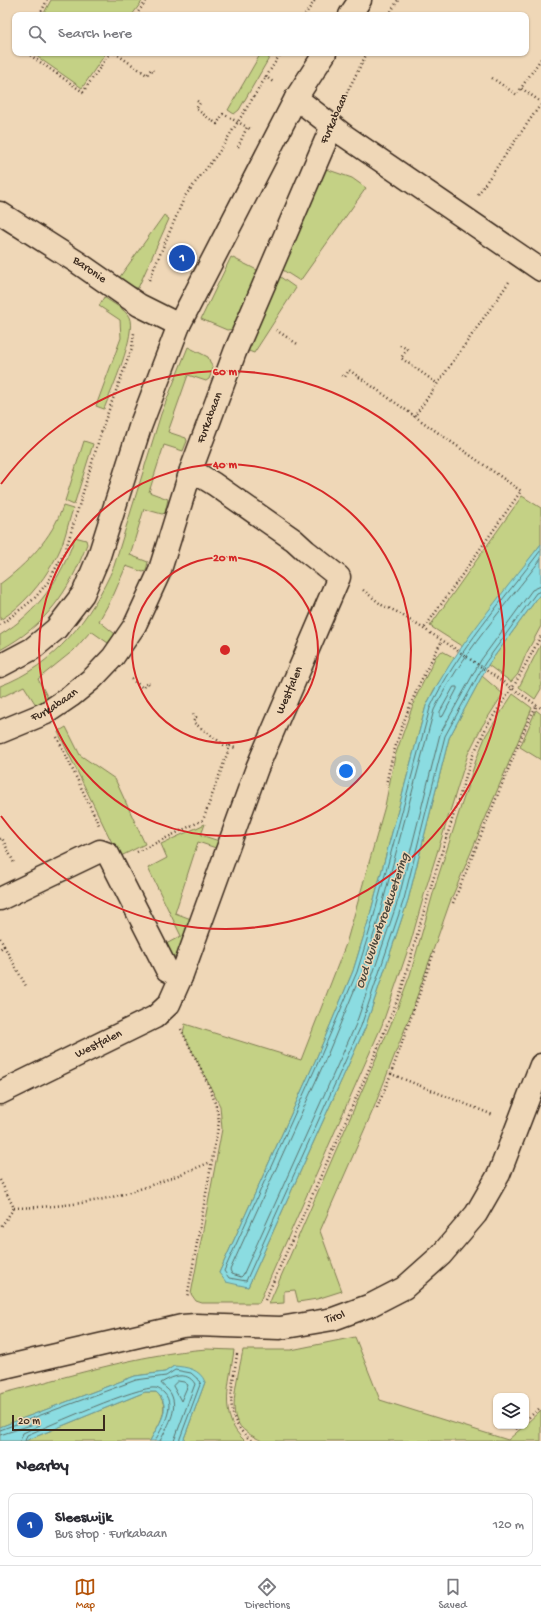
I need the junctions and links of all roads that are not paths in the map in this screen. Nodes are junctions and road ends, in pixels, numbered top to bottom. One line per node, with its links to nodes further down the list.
1 (360, 0): 2 (street)
2 (352, 12)
3 (323, 56): 4 (street)
4 (296, 98): 5 (street); 8 (street)
5 (332, 126): 7 (street); 9 (street, Furkabaan)
6 (0, 213): 8 (street, Baronie)
7 (539, 269)
8 (179, 325): 10 (street)
9 (191, 470): 11 (street, Furkabaan); 13 (street, Westfalen)
10 (0, 666)
11 (0, 732)
12 (0, 899): 13 (street)
13 (181, 977): 15 (street, Westfalen)
14 (541, 1065): 16 (street, Tirol)
15 (0, 1093)
16 (0, 1368)

